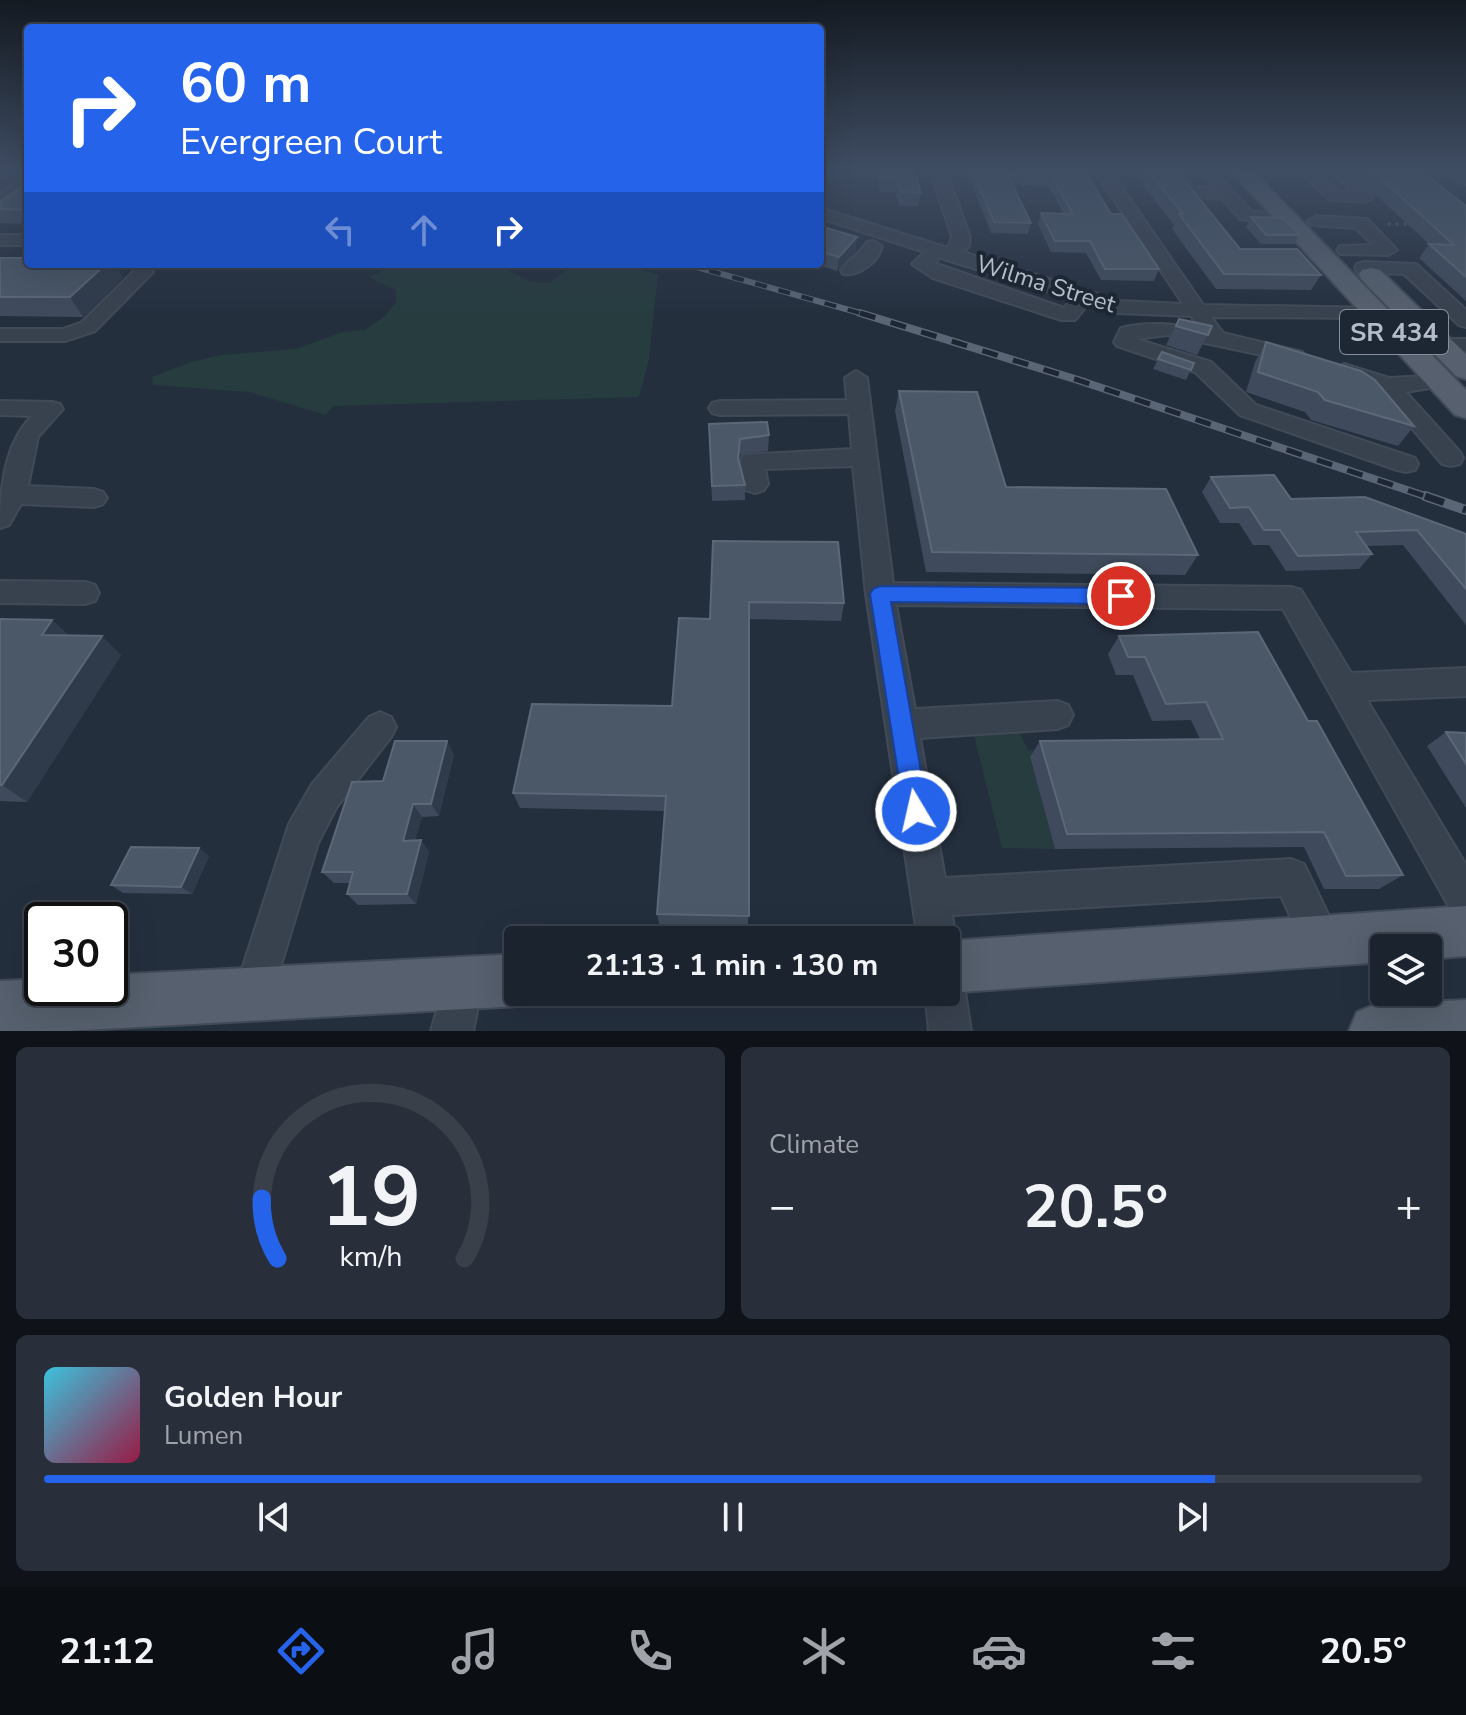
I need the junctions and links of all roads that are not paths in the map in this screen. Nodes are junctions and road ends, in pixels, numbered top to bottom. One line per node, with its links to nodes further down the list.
1 (831, 218): 11 (street, Wilma Street)
2 (955, 218): 12 (street)
3 (1135, 218): 19 (street)
4 (1272, 218): 6 (street)
5 (1314, 218): 7 (main road, SR 434)
6 (1288, 220): 20 (main road, SR 434)
7 (1317, 221): 15 (main road, SR 434); 15 (street)
8 (824, 229): 11 (street)
9 (0, 240): 10 (street)
10 (24, 240)
11 (882, 241): 12 (street, Wilma Street); 17 (street)
12 (944, 253): 18 (street, Wilma Street); 18 (street)
13 (0, 259): 14 (street)
14 (24, 259)
15 (1355, 259): 21 (street); 24 (main road, SR 434)
16 (141, 268): 22 (street)
17 (850, 270)
18 (1083, 298): 19 (street, Wilma Street)
19 (1197, 310): 20 (street, Wilma Street); 23 (street)
20 (1375, 312): 26 (main road, SR 434)
21 (1466, 321)
22 (0, 335)
23 (1216, 338): 27 (street); 33 (street)
24 (1454, 345): 25 (main road, SR 434)
25 (1466, 370)
26 (1439, 380): 27 (street); 30 (main road, SR 434)
27 (1388, 385): 32 (street)
28 (0, 408): 36 (street)
29 (720, 408): 31 (street)
30 (1466, 408)
31 (865, 457): 34 (street); 39 (street)
32 (1451, 458)
33 (1406, 464)
34 (755, 484)
35 (94, 498): 36 (street)
36 (7, 506)
37 (0, 592): 38 (street)
38 (85, 593)
39 (880, 594): 41 (street); 43 (street)
40 (1466, 682): 41 (street)
41 (1340, 687): 46 (street)
42 (1057, 715): 43 (street)
43 (901, 725): 45 (street)
44 (380, 727): 52 (street)
45 (930, 898): 47 (street); 49 (street)
46 (1466, 901)
47 (935, 926)
48 (1466, 931): 49 (main road)
49 (1322, 941): 50 (main road)
50 (960, 966)
51 (504, 986): 53 (main road)
52 (254, 994): 53 (main road); 55 (main road)
53 (458, 1006)
54 (947, 1006): 57 (street)
55 (0, 1008)
56 (1466, 1027): 58 (main road)
57 (950, 1031)
58 (1376, 1031)

